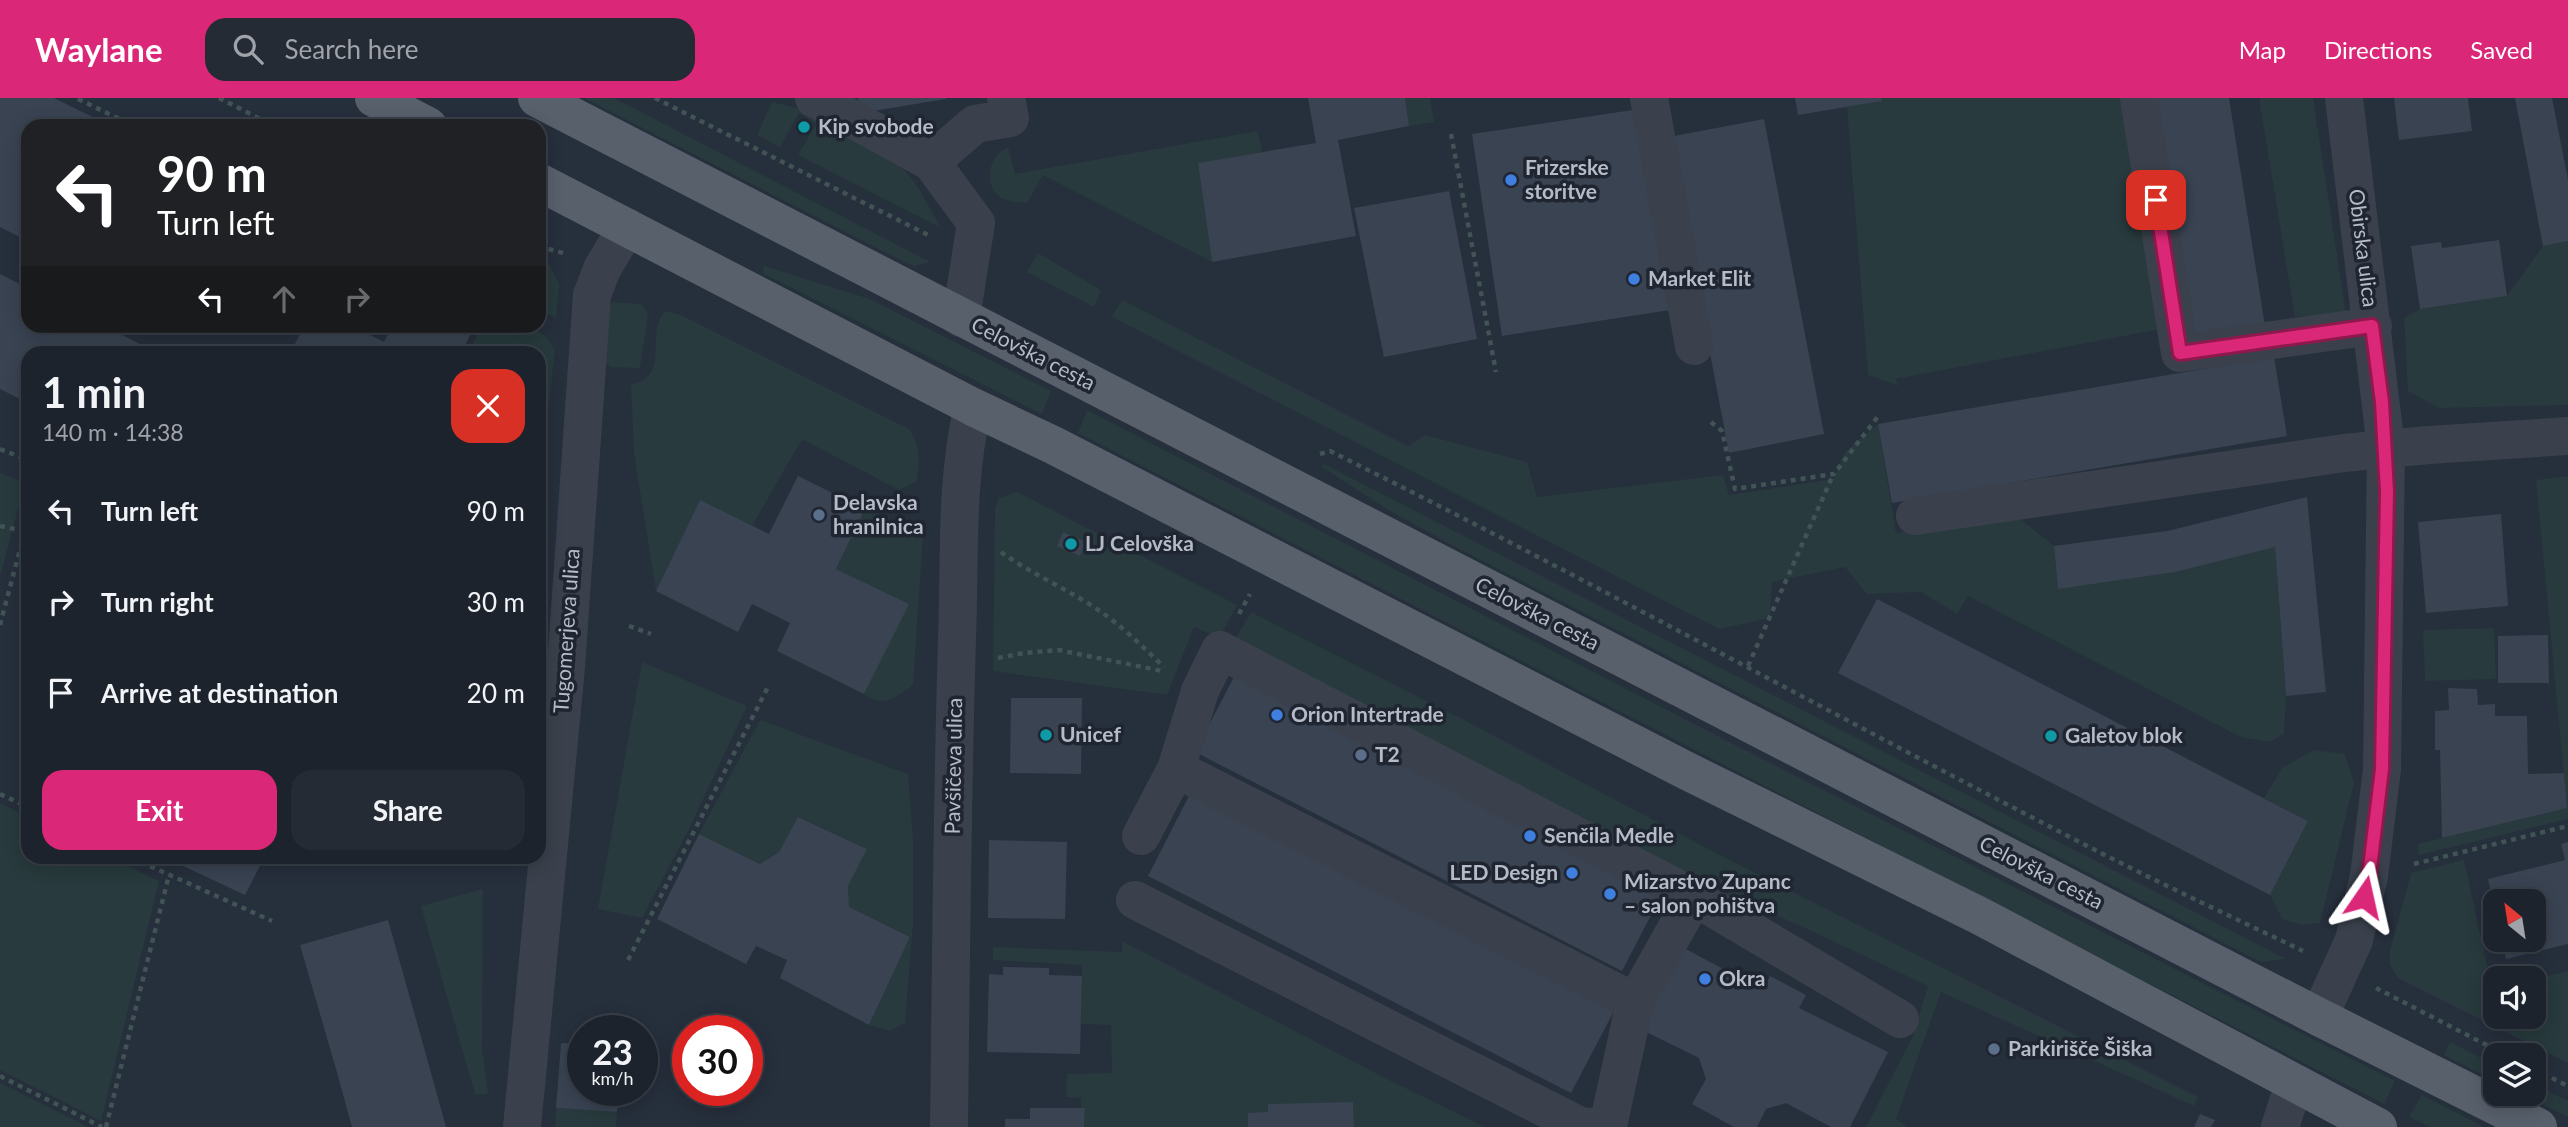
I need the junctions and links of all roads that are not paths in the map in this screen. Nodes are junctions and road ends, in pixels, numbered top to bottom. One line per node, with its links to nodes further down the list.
1 (373, 98): 8 (main road)
2 (537, 98): 12 (main road, Celovška cesta)
3 (814, 98): 9 (street)
4 (1006, 98): 9 (street)
5 (1649, 98): 14 (street)
6 (2139, 98): 13 (street)
7 (2344, 98): 13 (street, Obirska ulica)
8 (414, 119)
9 (931, 162): 12 (street)
10 (546, 186): 11 (main road)
11 (627, 227): 15 (main road); 27 (street, Tugomerjeva ulica)
12 (961, 318): 24 (main road, Celovška cesta)
13 (2372, 326): 17 (street, Obirska ulica)
14 (1694, 346)
15 (973, 407): 26 (main road); 28 (street, Pavšičeva ulica)
16 (2568, 436): 17 (street)
17 (2386, 448): 18 (street); 24 (street, Obirska ulica)
18 (1915, 516)
19 (1176, 769): 20 (street); 21 (street); 23 (street)
20 (1141, 836)
21 (1694, 897): 23 (street); 25 (street)
22 (1135, 900): 29 (street)
23 (1635, 1002): 29 (street)
24 (2319, 1017): 32 (main road, Celovška cesta)
25 (1900, 1019)
26 (2294, 1084): 30 (street); 31 (main road)
27 (522, 1127)
28 (949, 1127)
29 (1608, 1127)
30 (2280, 1127)
31 (2378, 1127)
32 (2538, 1127)

